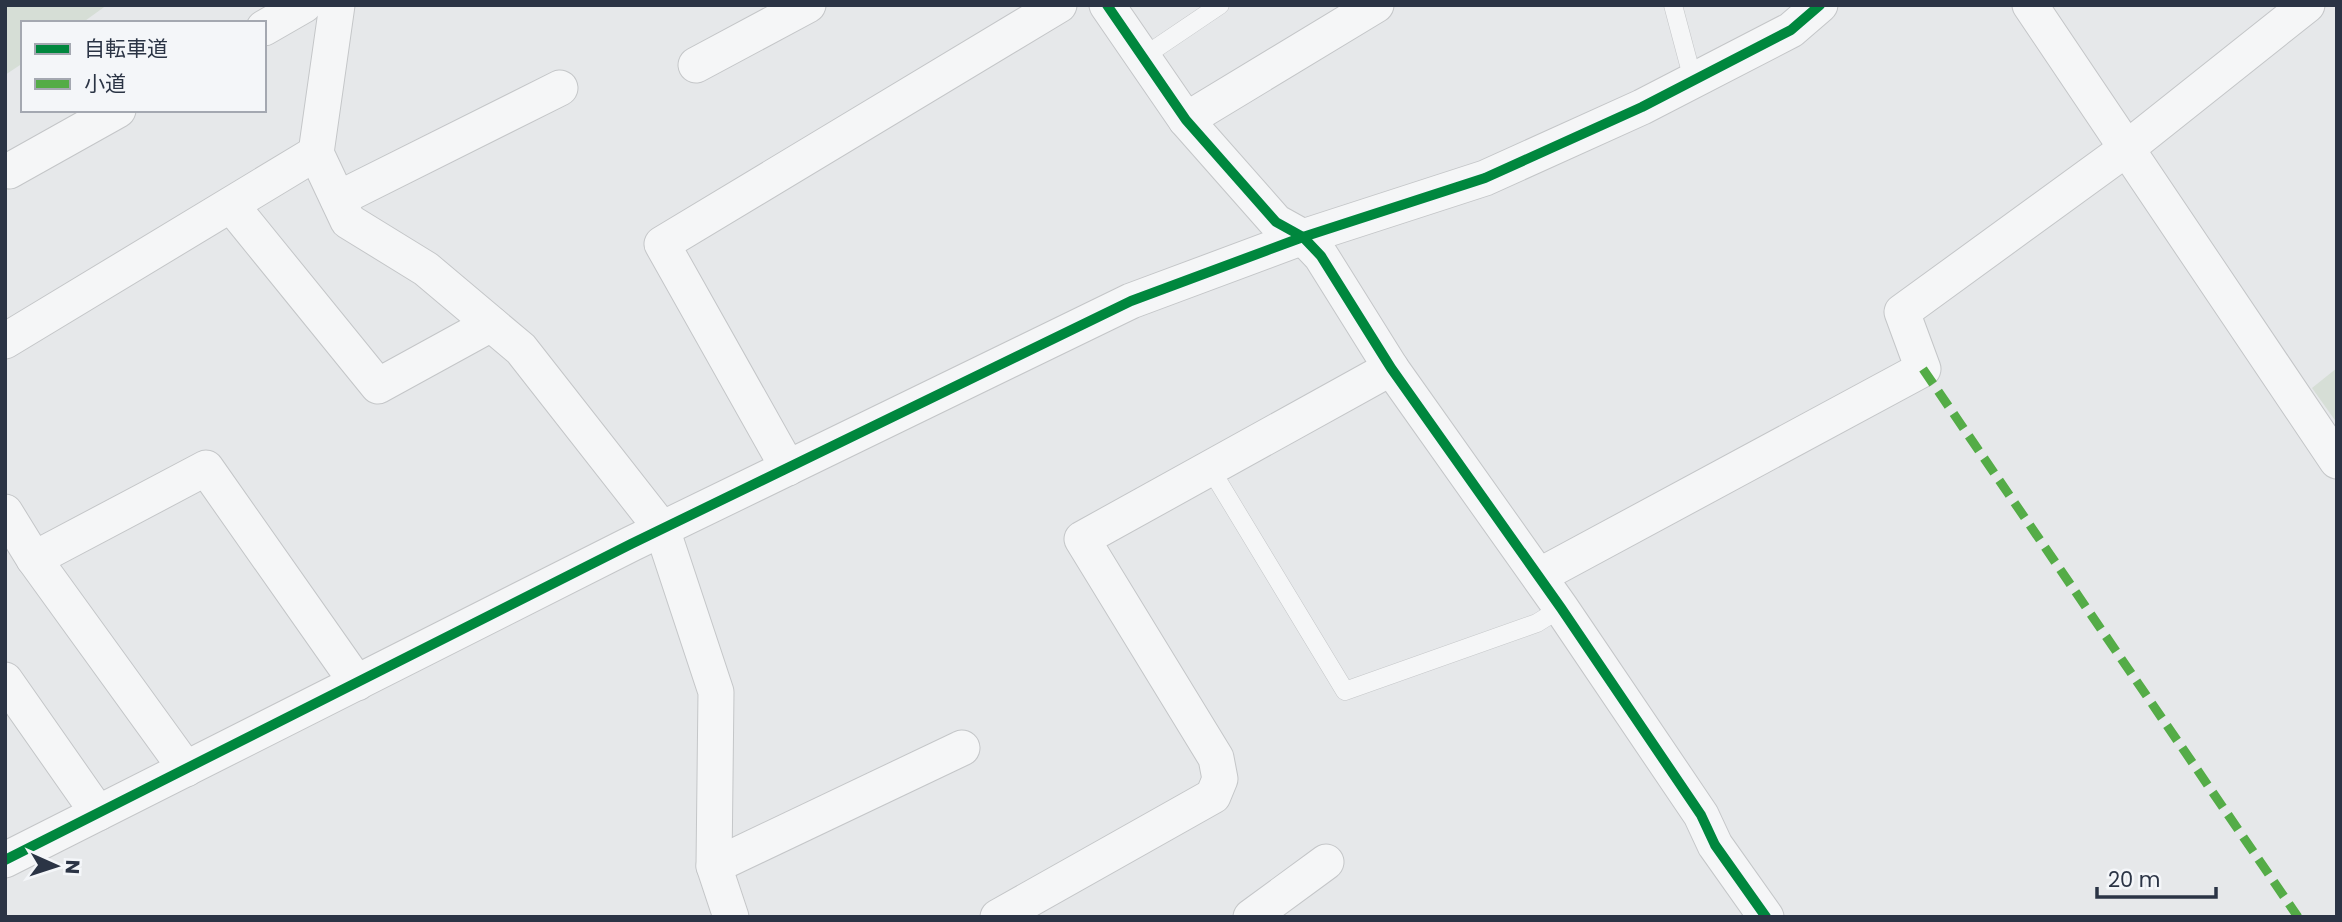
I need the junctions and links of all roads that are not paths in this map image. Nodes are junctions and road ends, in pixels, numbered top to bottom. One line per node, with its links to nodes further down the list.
1 (304, 5): 12 (street)
2 (337, 5): 20 (street)
3 (808, 5): 14 (street)
4 (1059, 5): 29 (street)
5 (1107, 5): 13 (street)
6 (1220, 5): 13 (lane)
7 (1376, 5): 18 (street)
8 (1672, 5): 15 (lane)
9 (1821, 5): 15 (street)
10 (2030, 5): 19 (street)
11 (2307, 5): 19 (street)
12 (266, 27)
13 (1143, 57): 18 (street)
14 (696, 65)
15 (1693, 80): 24 (street)
16 (560, 88): 22 (street)
17 (114, 112): 21 (street)
18 (1186, 120): 24 (street)
19 (2126, 149): 28 (street); 33 (street)
20 (316, 153): 22 (street); 23 (street)
21 (9, 171)
22 (338, 199): 25 (street)
23 (231, 205): 25 (street); 26 (street)
24 (1303, 237): 27 (street); 29 (street)
25 (491, 324): 31 (street)
26 (5, 341)
27 (1391, 368): 30 (street); 33 (street)
28 (2337, 461)
29 (788, 468): 31 (street)
30 (1210, 468): 34 (lane); 44 (street)
31 (662, 529): 36 (street); 42 (street)
32 (16, 538): 36 (street); 38 (street)
33 (1539, 576): 34 (street)
34 (1561, 608): 46 (street)
35 (5, 680): 39 (street)
36 (357, 683): 38 (street)
37 (962, 748): 42 (street)
38 (186, 769): 39 (street)
39 (98, 813): 40 (street)
40 (5, 860)
41 (1326, 862): 45 (street)
42 (714, 866): 43 (street)
43 (731, 917)
44 (998, 917)
45 (1251, 917)
46 (1766, 917)

